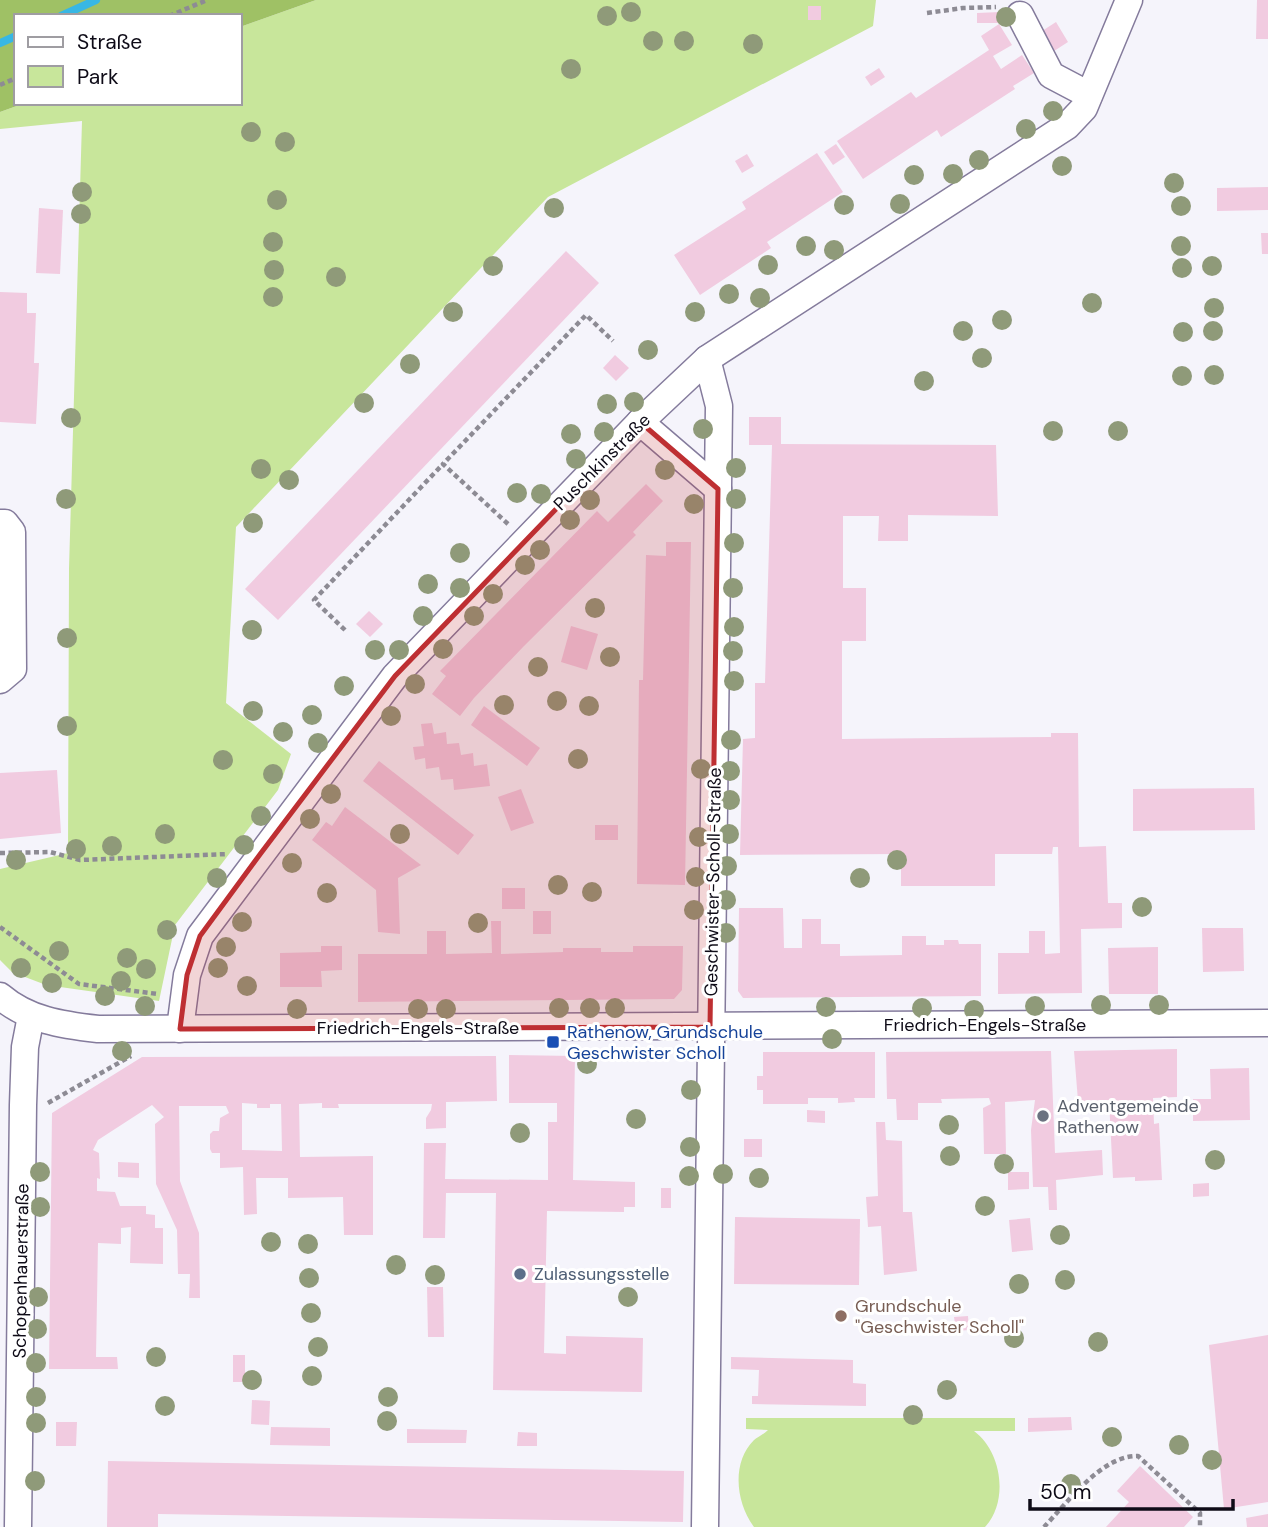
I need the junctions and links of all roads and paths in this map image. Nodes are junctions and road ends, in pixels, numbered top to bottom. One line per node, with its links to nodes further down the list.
1 (207, 0): 4 (path)
2 (1129, 0): 6 (street, Puschkinstraße)
3 (927, 13): 5 (path)
4 (174, 14)
5 (1020, 15): 6 (street)
6 (1089, 95): 8 (street, Puschkinstraße)
7 (612, 341): 10 (path)
8 (707, 359): 9 (street, Puschkinstraße); 11 (street, Geschwister-Scholl-Straße)
9 (640, 422): 11 (street); 13 (street, Puschkinstraße)
10 (443, 464): 13 (path); 14 (path)
11 (718, 489): 23 (street, Geschwister-Scholl-Straße)
12 (0, 523): 15 (street)
13 (525, 540): 17 (street, Puschkinstraße)
14 (345, 630)
15 (0, 680)
16 (0, 853): 17 (path)
17 (261, 853): 20 (street, Puschkinstraße)
18 (0, 927): 20 (path)
19 (0, 996): 21 (street, Friedrich-Engels-Straße)
20 (184, 997): 24 (street, Puschkinstraße)
21 (31, 1016): 24 (street, Friedrich-Engels-Straße); 26 (street, Schopenhauerstraße)
22 (1268, 1023): 23 (street, Friedrich-Engels-Straße)
23 (710, 1027): 24 (street, Friedrich-Engels-Straße); 28 (street, Geschwister-Scholl-Straße)
24 (180, 1028)
25 (133, 1055): 26 (path)
26 (11, 1108): 27 (street, Schopenhauerstraße)
27 (18, 1527)
28 (705, 1527)
29 (1044, 1527): 30 (path)
30 (1200, 1527)

